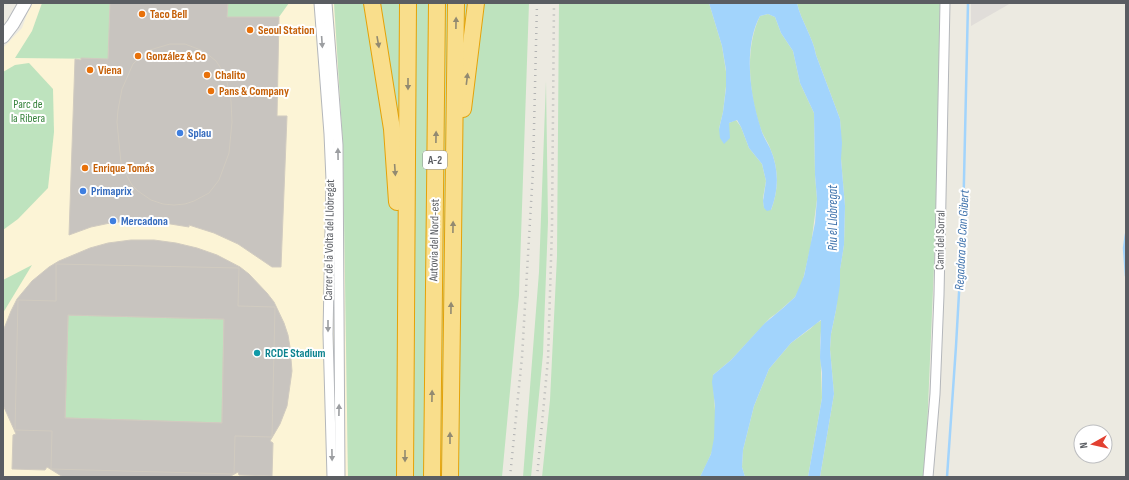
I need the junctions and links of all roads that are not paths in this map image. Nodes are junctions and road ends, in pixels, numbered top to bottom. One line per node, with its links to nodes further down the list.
1 (24, 3): 10 (main road)
2 (319, 3): 13 (street, Carrer de la Volta del Llobregat, one-way to 13)
3 (327, 3): 14 (street, Carrer de la Volta del Llobregat, one-way to 3)
4 (372, 3): 12 (highway, one-way to 12)
5 (408, 3): 12 (highway, A-2, one-way to 12)
6 (437, 3): 16 (highway, Autovia del Nord-est / A-2, one-way to 6)
7 (456, 3): 11 (highway, one-way to 7)
8 (476, 3): 11 (highway, one-way to 8)
9 (945, 3): 18 (street, Camí del Sorral)
10 (3, 37)
11 (453, 188): 17 (highway, one-way to 11)
12 (406, 389): 15 (highway, A-2, one-way to 15)
13 (332, 477)
14 (340, 477)
15 (405, 477)
16 (432, 477)
17 (450, 477)
18 (928, 477)

